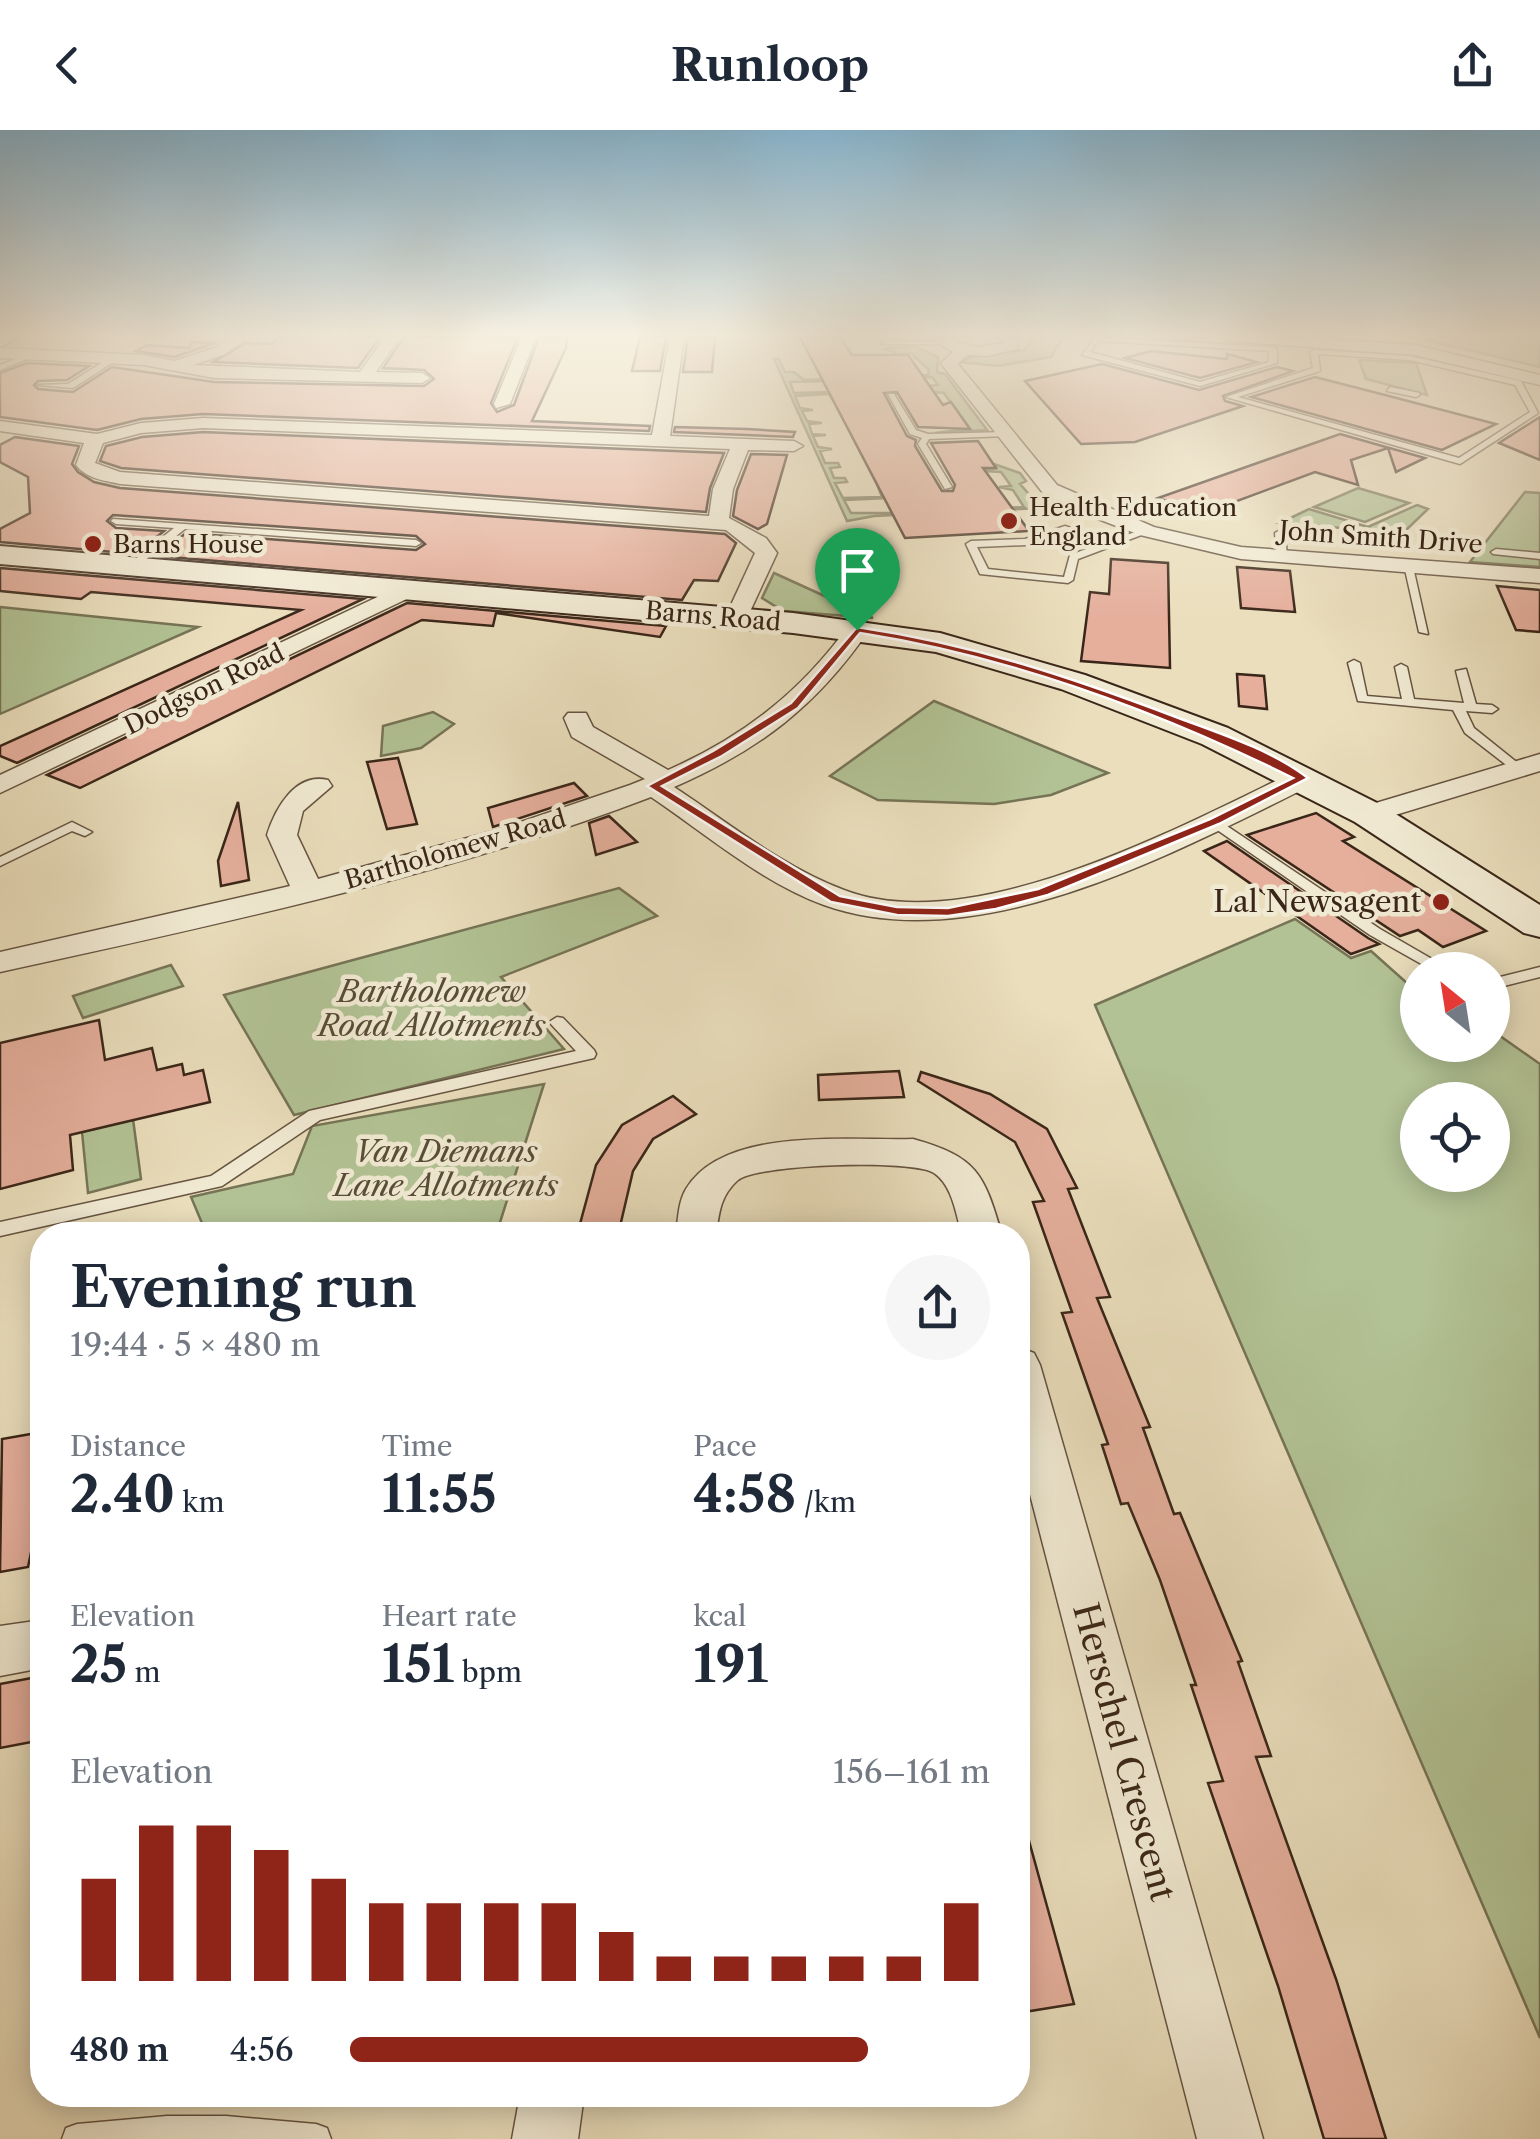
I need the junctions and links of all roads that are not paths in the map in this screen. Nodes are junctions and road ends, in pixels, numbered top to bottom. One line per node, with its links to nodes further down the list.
1 (35, 431): 11 (street)
2 (130, 431): 11 (street)
3 (425, 431): 12 (street)
4 (662, 431): 12 (street)
5 (912, 431): 10 (lane)
6 (1003, 431): 9 (street, John Smith Drive)
7 (1349, 431): 8 (lane)
8 (1510, 431)
9 (1006, 434): 10 (lane); 19 (street, John Smith Drive)
10 (927, 437): 15 (lane)
11 (97, 439): 17 (street)
12 (660, 440): 13 (street)
13 (741, 444): 14 (street); 17 (street)
14 (794, 446)
15 (948, 487)
16 (116, 520): 18 (lane)
17 (718, 521): 31 (street)
18 (184, 525): 21 (lane); 27 (lane)
19 (1147, 530): 22 (lane); 26 (street, John Smith Drive)
20 (1280, 532): 26 (lane)
21 (416, 543)
22 (1108, 544): 22 (lane)
23 (1496, 552): 25 (lane)
24 (0, 556): 27 (street, Barns Road)
25 (1540, 556)
26 (1282, 557): 28 (street, John Smith Drive)
27 (132, 566): 30 (street, Barns Road)
28 (1408, 566): 29 (street, John Smith Drive); 33 (lane)
29 (1540, 576)
30 (407, 590): 31 (street, Barns Road); 44 (street, Dodgson Road)
31 (736, 618): 32 (street, Barns Road)
32 (857, 630): 42 (street, Barns Road); 43 (street, Bartholomew Road)
33 (1424, 632)
34 (1354, 663): 37 (lane)
35 (1401, 667): 37 (lane)
36 (1462, 671): 38 (lane)
37 (1408, 702): 38 (lane)
38 (1464, 708): 39 (lane); 41 (lane)
39 (1492, 709)
40 (577, 718): 43 (street)
41 (1529, 765): 46 (street)
42 (1302, 778): 46 (street, Barns Road); 47 (street)
43 (660, 783): 47 (street); 50 (street, Bartholomew Road)
44 (0, 786)
45 (318, 786): 50 (street)
46 (1369, 814): 51 (street, Barns Road)
47 (1215, 822): 52 (lane)
48 (86, 832): 49 (lane)
49 (0, 862)
50 (308, 891): 53 (street, Bartholomew Road)
51 (1540, 924)
52 (1411, 952)
53 (0, 962)
54 (1540, 972): 55 (lane)
55 (1510, 980)
56 (557, 1022): 57 (lane)
57 (35, 1222)
58 (698, 1222): 59 (street)
59 (978, 1222)
60 (30, 1223): 61 (lane)
61 (0, 1230)
62 (1030, 1409): 69 (street, Herschel Crescent)
63 (30, 1646): 64 (street)
64 (0, 1652)
65 (550, 2107): 68 (street)
66 (77, 2139): 67 (lane)
67 (316, 2139)
68 (545, 2139)
69 (1230, 2139)

